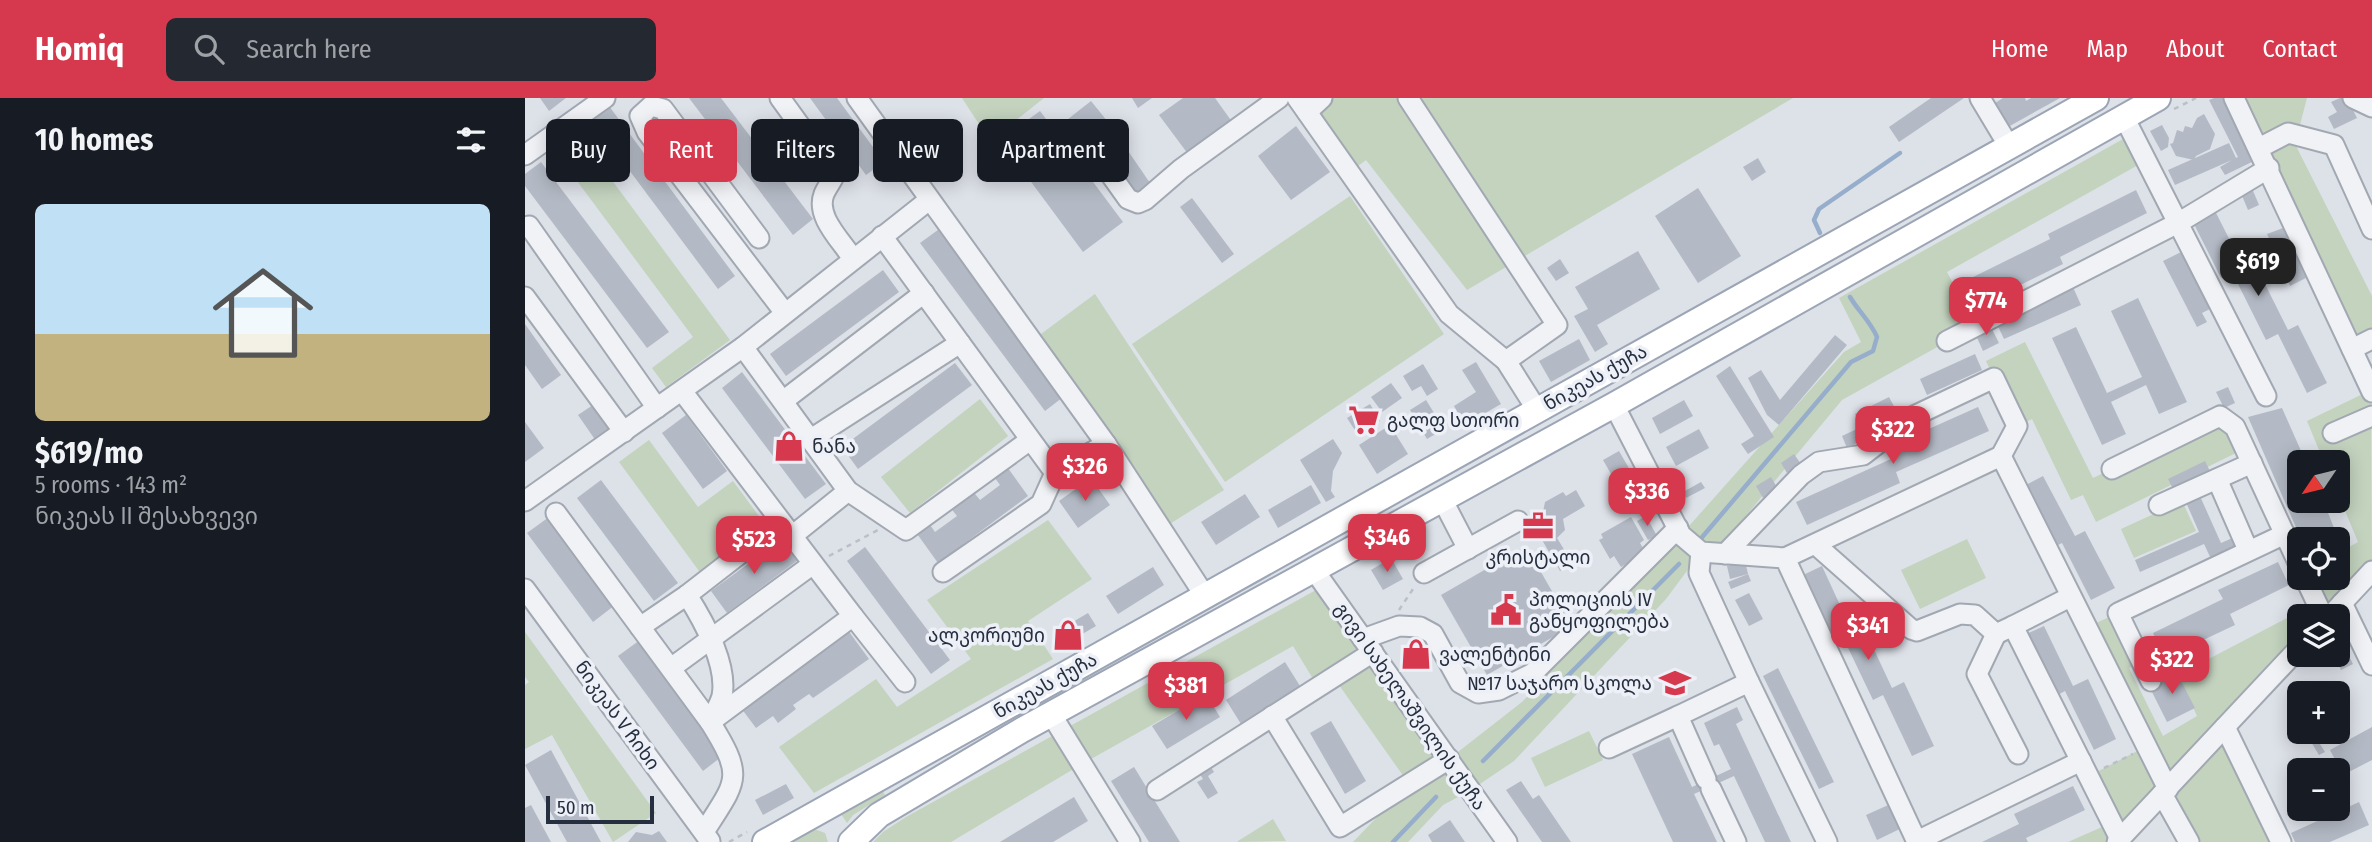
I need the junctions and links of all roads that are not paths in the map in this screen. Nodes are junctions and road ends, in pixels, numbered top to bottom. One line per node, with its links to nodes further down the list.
1 (605, 98): 17 (street)
2 (780, 98): 26 (street)
3 (857, 98): 20 (street)
4 (1279, 98): 19 (street)
5 (1322, 98): 12 (street)
6 (1408, 98): 35 (street)
7 (1980, 98): 15 (street)
8 (2158, 98): 14 (main road, ნიკეას ქუჩა)
9 (2234, 98): 16 (street)
10 (2353, 98): 13 (street)
11 (2094, 99): 15 (main road, ნიკეას ქუჩა)
12 (1302, 105): 35 (street)
13 (2372, 107)
14 (2124, 117): 21 (street); 40 (main road, ნიკეას ქუჩა)
15 (2010, 148): 42 (main road, ნიკეას ქუჩა)
16 (2259, 148): 18 (street); 23 (street)
17 (525, 155)
18 (2269, 168): 21 (street); 34 (street)
19 (1116, 182)
20 (929, 200): 24 (street); 49 (street)
21 (2178, 223): 31 (street); 38 (street)
22 (525, 227): 41 (street)
23 (2372, 229)
24 (882, 236): 26 (street); 27 (street)
25 (759, 238): 29 (street)
26 (853, 259): 29 (street)
27 (924, 293): 32 (street); 39 (street)
28 (525, 297): 45 (street)
29 (785, 313): 33 (street)
30 (2372, 339): 34 (street)
31 (1947, 341)
32 (960, 342): 47 (street); 48 (street)
33 (743, 347): 36 (street); 39 (street)
34 (2352, 349): 37 (street)
35 (1506, 361): 42 (street)
36 (682, 391): 41 (street); 63 (street)
37 (2372, 392)
38 (2266, 396)
39 (783, 401): 47 (street)
40 (1614, 405): 51 (main road, ნიკეას ქუჩა); 62 (street)
41 (657, 408): 45 (street)
42 (1537, 410): 44 (main road, ნიკეას ქუჩა)
43 (2372, 416): 46 (street)
44 (1500, 430): 51 (main road); 79 (main road, ნიკეას ქუჩა)
45 (624, 432): 58 (street)
46 (2333, 432)
47 (811, 439): 56 (street)
48 (1030, 440): 54 (street); 56 (street)
49 (1106, 444): 54 (street); 79 (street)
50 (2001, 456): 66 (street); 70 (street); 80 (street)
51 (1515, 458): 57 (main road, ნიკეას ქუჩა)
52 (2252, 463): 53 (street); 55 (street); 64 (street)
53 (2112, 469)
54 (1055, 473): 75 (street)
55 (2217, 479): 59 (street); 68 (street)
56 (848, 491): 63 (street)
57 (1442, 499): 67 (street); 73 (main road, ნიკეას ქუჩა)
58 (525, 500)
59 (2159, 505)
60 (555, 513): 83 (street)
61 (1518, 521): 67 (street)
62 (1678, 528): 69 (street); 87 (street)
63 (787, 529): 72 (street); 78 (street)
64 (2285, 534): 65 (street); 68 (street)
65 (2287, 538)
66 (1816, 545): 71 (street); 84 (street)
67 (1468, 549): 76 (street)
68 (2248, 550): 91 (street)
69 (1701, 552): 70 (street); 93 (street)
70 (1725, 554): 71 (street)
71 (1785, 558): 115 (street)
72 (813, 564): 82 (street); 86 (street)
73 (1314, 570): 87 (street, გივი სახელაშვილის ქუჩა); 94 (main road, ნიკეას ქუჩა)
74 (2372, 571): 81 (street)
75 (943, 572)
76 (1423, 573)
77 (525, 589): 106 (street, ნიკეას V ჩიხი)
78 (687, 595): 83 (street); 86 (street)
79 (1205, 596): 105 (main road, ნიკეას ქუჩა)
80 (2070, 597): 84 (street); 104 (street)
81 (2342, 604)
82 (853, 616): 92 (street); 97 (street)
83 (640, 627): 90 (street)
84 (2004, 630): 100 (street); 102 (street)
85 (2350, 631): 89 (street)
86 (712, 638): 90 (street); 97 (street)
87 (1368, 646): 95 (street); 101 (street, გივი სახელაშვილის ქუჩა)
88 (2287, 661): 98 (street)
89 (2372, 664)
90 (671, 668): 97 (street)
91 (2151, 681)
92 (905, 682)
93 (1749, 682): 96 (street); 114 (street)
94 (1051, 714): 107 (street); 111 (main road, ნიკეას ქუჩა)
95 (1272, 716): 101 (street); 103 (street)
96 (1678, 716): 99 (street); 113 (street)
97 (710, 722): 106 (street)
98 (2225, 727): 104 (street); 117 (street)
99 (1609, 748)
100 (2018, 754)
101 (1449, 759): 112 (street, გივი სახელაშვილის ქუჩა)
102 (2085, 768): 108 (street); 115 (street)
103 (1157, 790)
104 (2165, 792): 108 (street); 116 (street)
105 (816, 814): 109 (main road, ნიკეას ქუჩა); 110 (main road)
106 (707, 837)
107 (1121, 839)
108 (2118, 841)
109 (765, 842)
110 (842, 842)
111 (851, 842)
112 (1507, 842)
113 (1736, 842)
114 (1827, 842)
115 (1917, 842)
116 (2189, 842)
117 (2281, 842)

